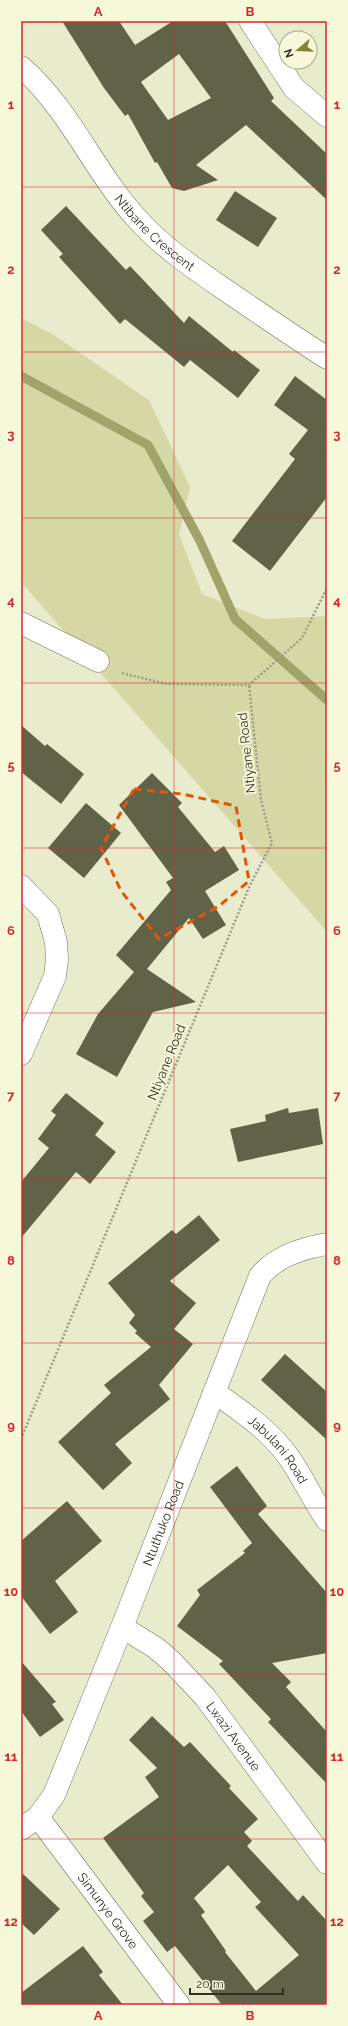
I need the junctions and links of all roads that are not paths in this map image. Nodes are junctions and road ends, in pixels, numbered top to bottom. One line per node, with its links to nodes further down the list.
1 (250, 21): 3 (street)
2 (21, 67): 4 (street, Ntibane Crescent)
3 (327, 116)
4 (327, 358)
5 (21, 623): 6 (street)
6 (98, 661)
7 (21, 886): 8 (street)
8 (21, 1054)
9 (327, 1244): 10 (street, Ntuthuko Road)
10 (214, 1392): 11 (street, Jabulani Road); 12 (street, Ntuthuko Road)
11 (327, 1520)
12 (122, 1627): 13 (street, Ntuthuko Road); 14 (street, Lwazi Avenue)
13 (29, 1823): 15 (street, Simunye Grove)
14 (327, 1863)
15 (179, 2005)

